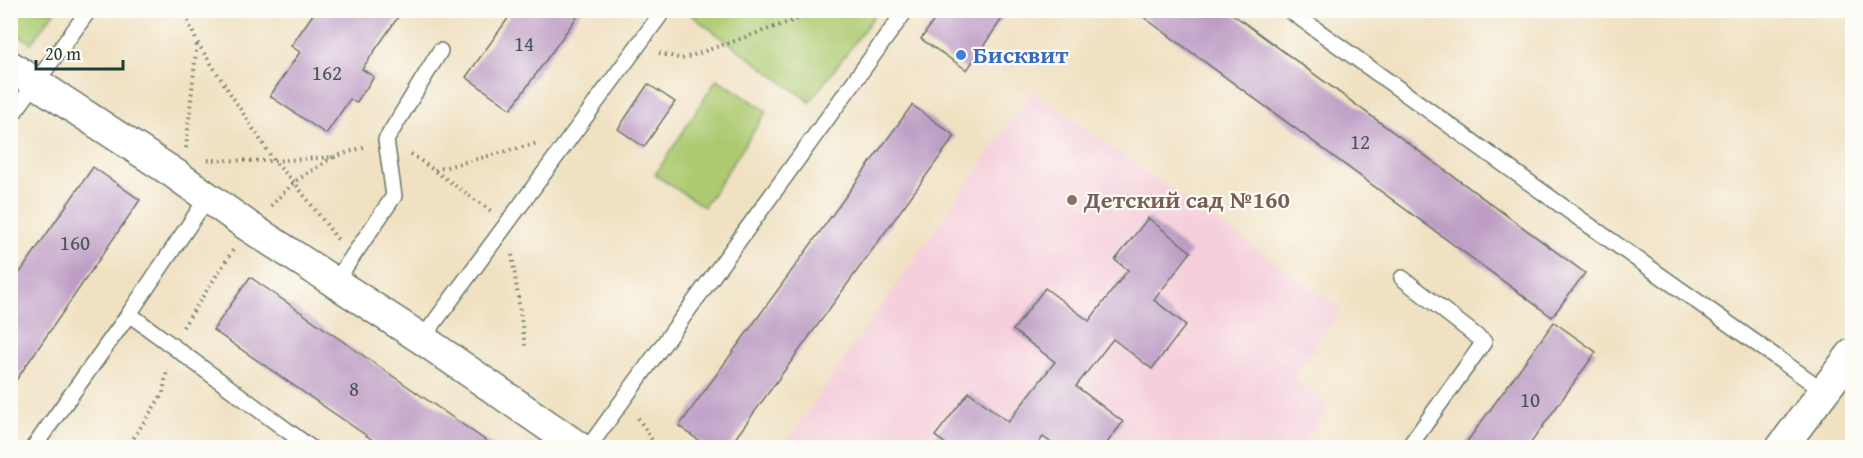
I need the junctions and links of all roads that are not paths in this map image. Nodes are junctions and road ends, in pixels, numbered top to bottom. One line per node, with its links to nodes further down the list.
1 (89, 10): 7 (lane)
2 (664, 10): 13 (lane)
3 (906, 10): 19 (lane)
4 (1289, 10): 15 (lane)
5 (440, 51): 11 (lane)
6 (10, 66): 7 (street)
7 (36, 82): 8 (lane); 9 (street)
8 (10, 118)
9 (208, 197): 11 (street); 12 (lane)
10 (1402, 278): 20 (lane)
11 (335, 282): 13 (street)
12 (129, 314): 16 (lane); 17 (lane)
13 (422, 339): 18 (street)
14 (1852, 354): 15 (street)
15 (1824, 391): 21 (street)
16 (33, 447)
17 (311, 447)
18 (580, 447)
19 (588, 447)
20 (1408, 447)
21 (1781, 447)

